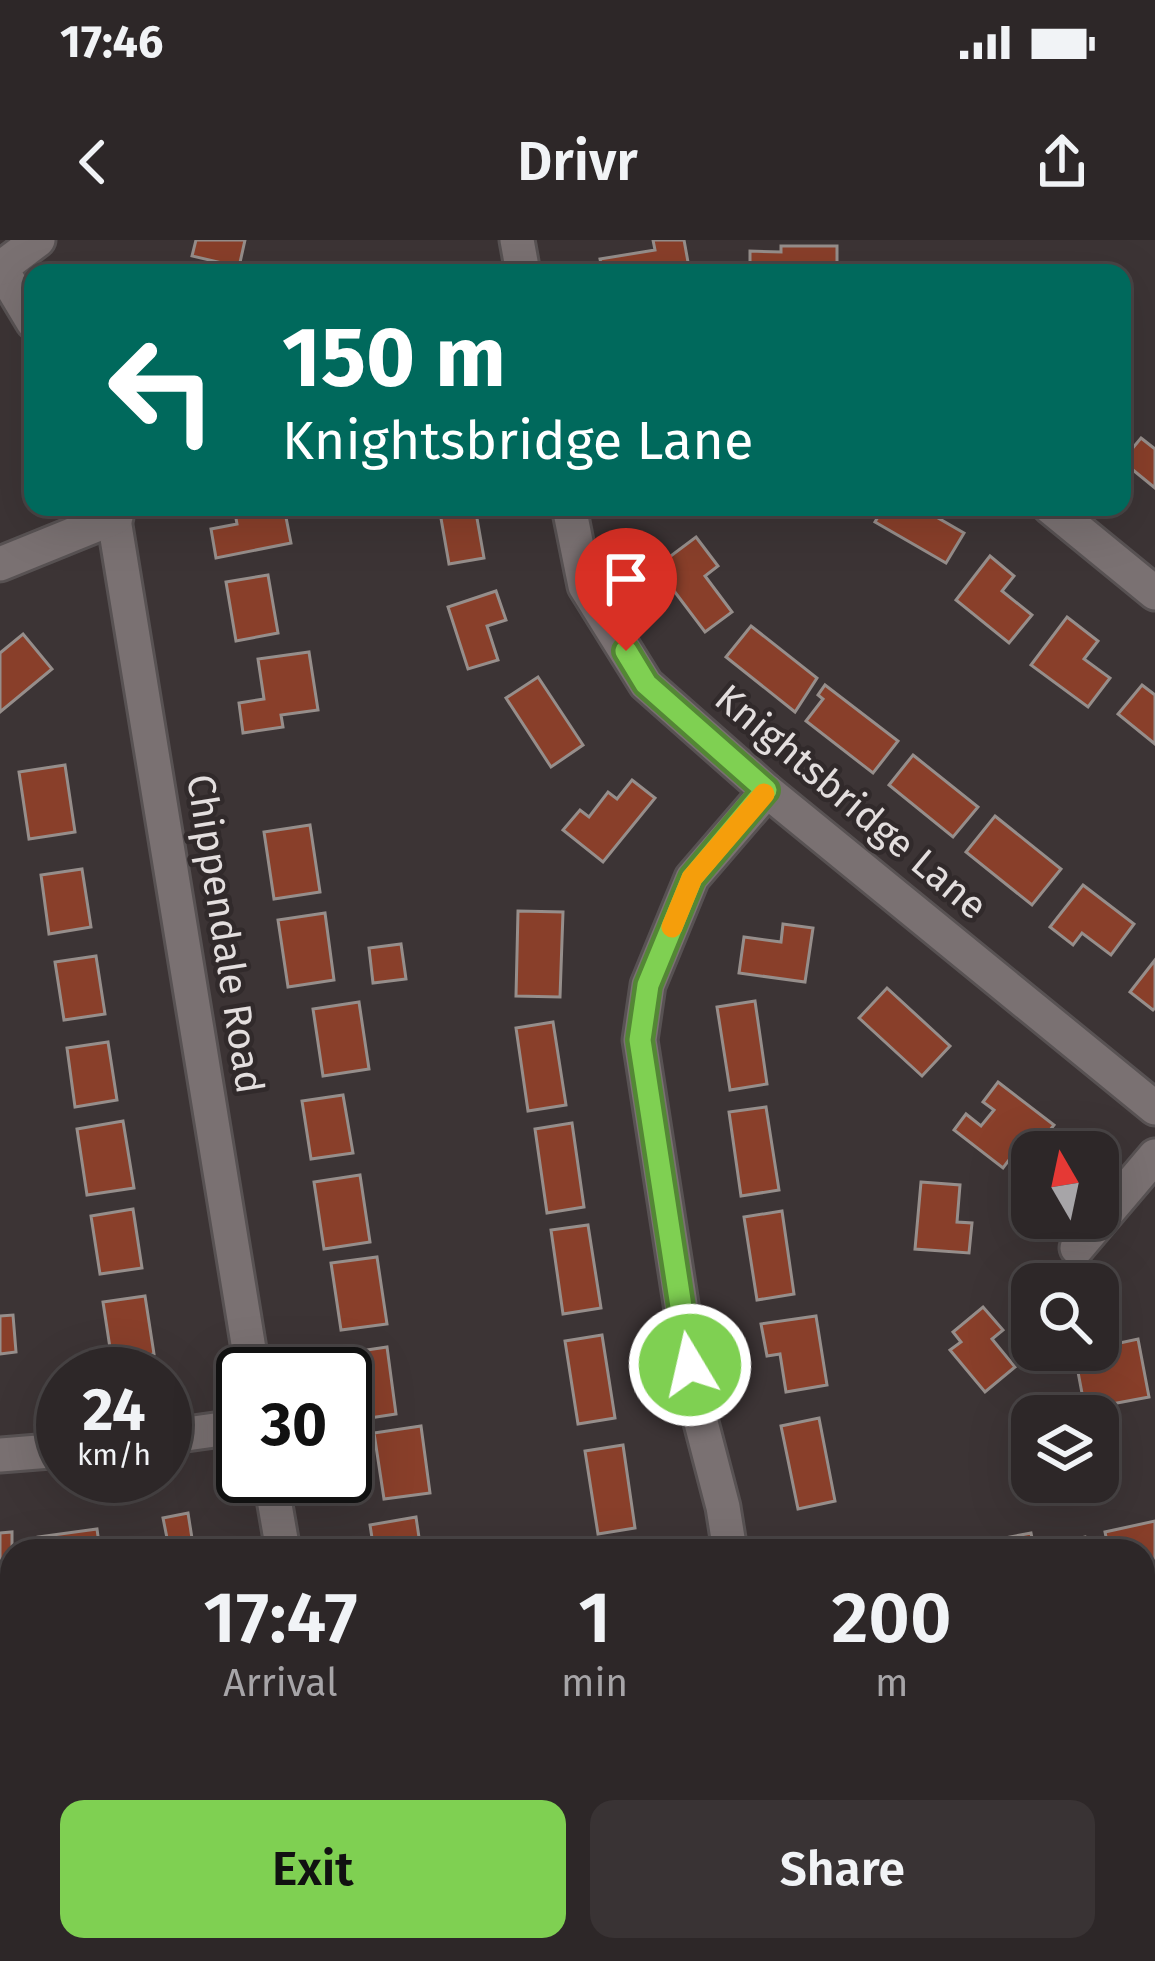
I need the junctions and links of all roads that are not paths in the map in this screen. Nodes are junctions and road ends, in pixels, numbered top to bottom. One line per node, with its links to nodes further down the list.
1 (38, 240): 2 (street)
2 (0, 267): 3 (street)
3 (24, 307)
4 (105, 516): 8 (street)
5 (115, 516): 14 (street, Chippendale Road)
6 (571, 516): 10 (street, Knightsbridge Lane)
7 (1061, 516): 9 (street)
8 (0, 564)
9 (1155, 593)
10 (766, 790): 11 (street, Knightsbridge Lane); 19 (street)
11 (1155, 1108)
12 (1155, 1156): 13 (street)
13 (1077, 1248)
14 (249, 1347)
15 (36, 1452): 16 (street)
16 (0, 1455)
17 (275, 1503): 18 (street)
18 (281, 1539)
19 (728, 1539)

